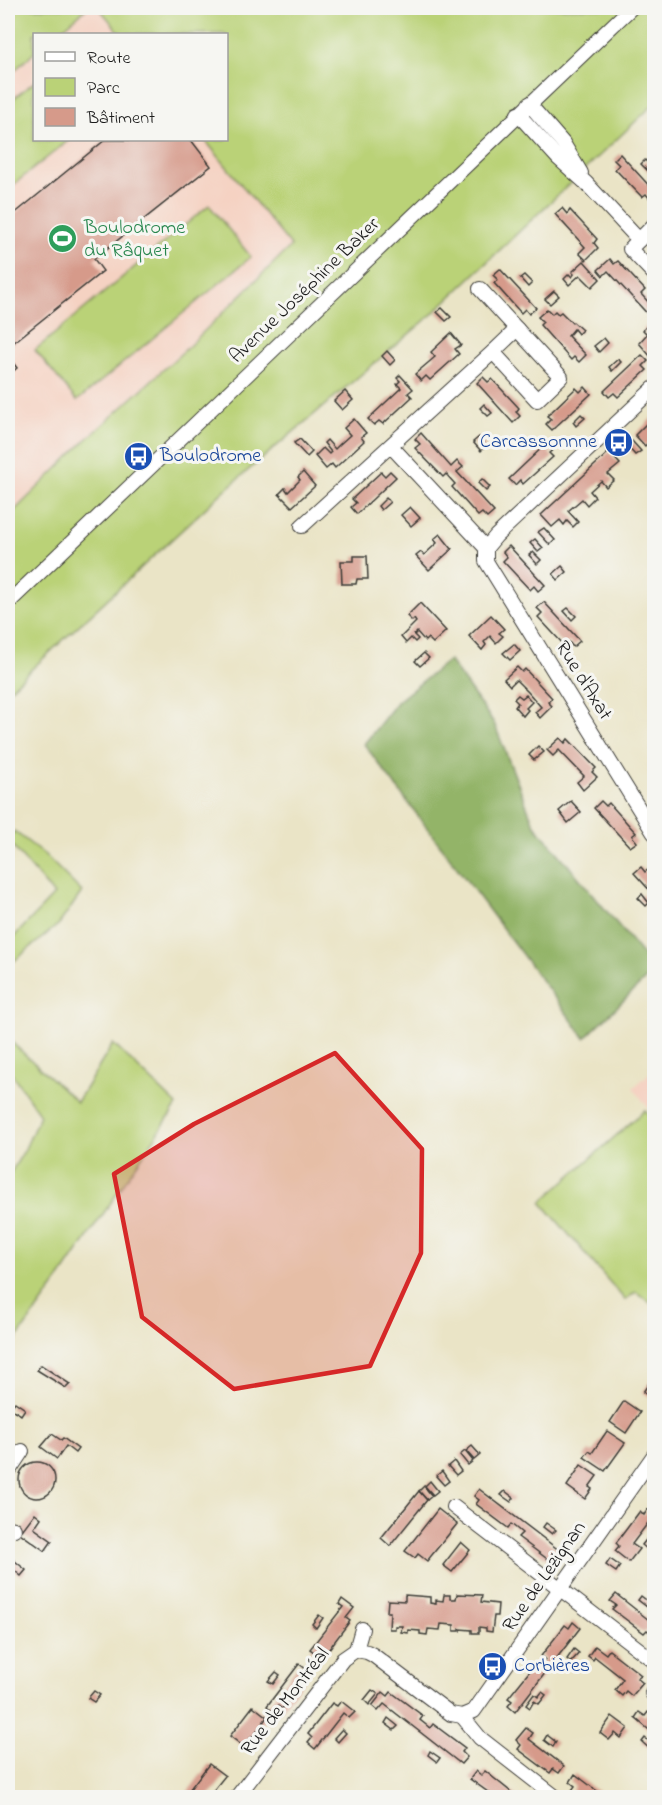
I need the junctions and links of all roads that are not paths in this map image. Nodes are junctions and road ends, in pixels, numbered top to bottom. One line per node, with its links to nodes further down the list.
1 (631, 8): 2 (street, Avenue Joséphine Baker)
2 (529, 104): 3 (street, Avenue Joséphine Baker); 4 (street)
3 (518, 114): 4 (street); 15 (street, Avenue Joséphine Baker)
4 (586, 183): 6 (street)
5 (654, 225): 6 (street)
6 (639, 240): 7 (street)
7 (654, 274)
8 (480, 289): 9 (street)
9 (517, 329): 10 (street); 10 (street)
10 (493, 352): 12 (street)
11 (654, 388): 14 (street)
12 (391, 446): 13 (street); 14 (street)
13 (302, 526)
14 (486, 548): 16 (street, Rue d'Axat)
15 (9, 598)
16 (654, 832)
17 (22, 1451): 19 (street)
18 (654, 1455): 21 (street, Rue de Lezignan)
19 (8, 1472)
20 (454, 1507): 21 (street)
21 (560, 1589): 24 (street); 27 (street, Rue de Lezignan)
22 (362, 1629): 23 (street, Rue de Montréal)
23 (356, 1650): 27 (street); 28 (street, Rue de Montréal)
24 (654, 1661)
25 (654, 1690): 26 (street)
26 (654, 1695)
27 (462, 1716): 29 (street)
28 (236, 1797)
29 (557, 1797)

